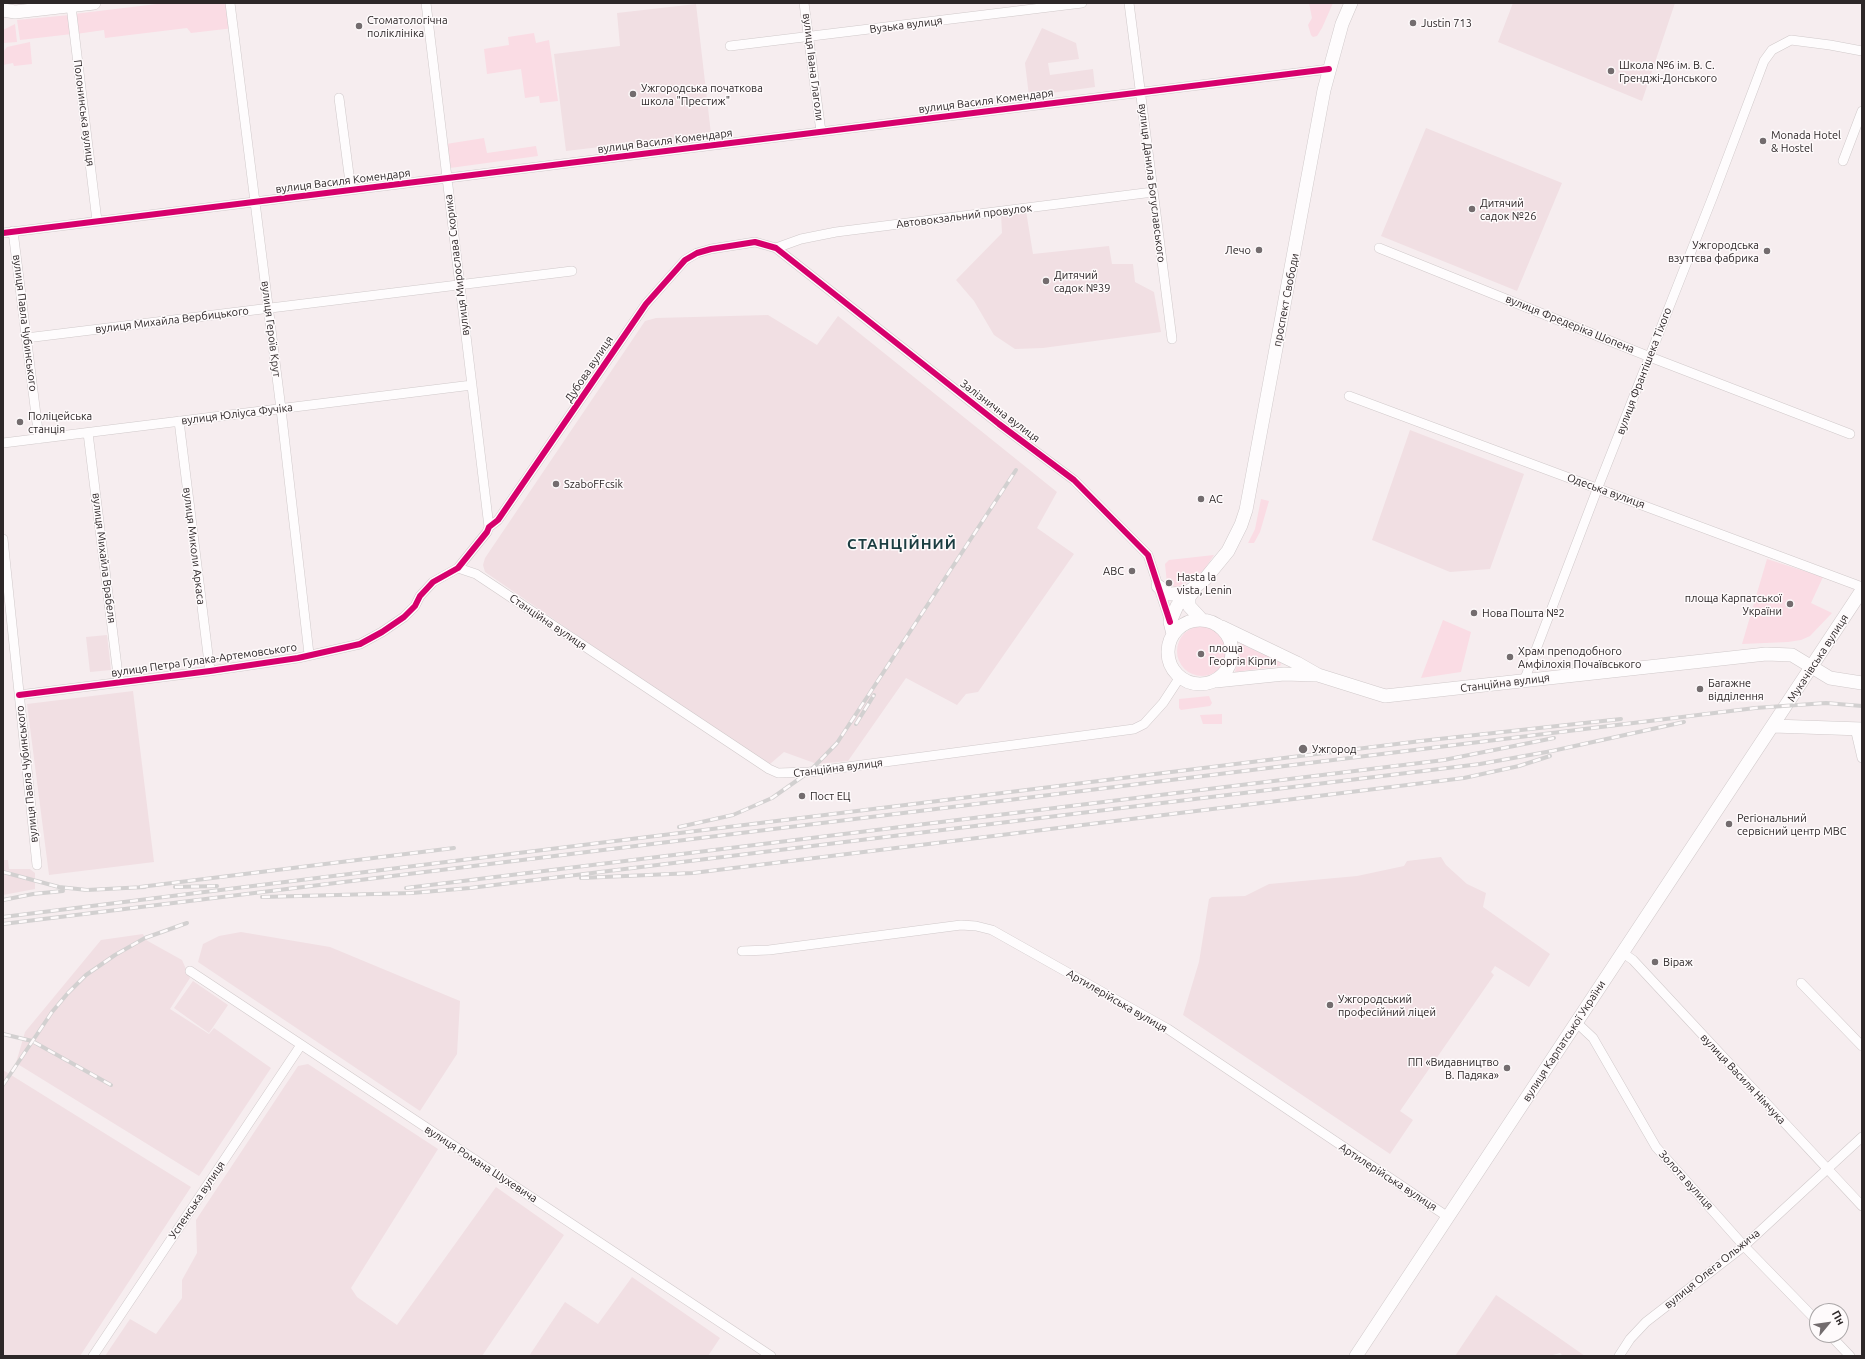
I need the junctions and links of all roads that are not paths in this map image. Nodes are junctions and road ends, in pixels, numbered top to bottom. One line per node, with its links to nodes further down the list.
1 (94, 3): 8 (main road)
2 (230, 3): 23 (street, вулиця Героїв Крут)
3 (426, 3): 20 (street, вулиця Мирослава Скорика)
4 (804, 3): 11 (street, вулиця Івана Глаголи)
5 (1082, 3): 11 (street, Вузька вулиця)
6 (1129, 3): 15 (street, вулиця Данила Богуславського)
7 (1351, 3): 14 (main road, проспект Свободи)
8 (71, 6): 9 (main road); 24 (street, Полонинська вулиця)
9 (9, 11): 10 (main road)
10 (3, 19)
11 (809, 36): 12 (street, Вузька вулиця); 18 (street, вулиця Івана Глаголи)
12 (730, 46)
13 (1862, 51): 34 (street, вулиця Франтішека Тіхого)
14 (1329, 69): 15 (street, вулиця Василя Комендаря); 50 (main road, проспект Свободи)
15 (1140, 92): 18 (street, вулиця Василя Комендаря); 22 (street, вулиця Данила Богуславського)
16 (339, 98): 21 (street)
17 (1862, 111): 19 (street)
18 (821, 132): 20 (street, вулиця Василя Комендаря)
19 (1843, 161)
20 (447, 178): 21 (street, вулиця Василя Комендаря); 30 (street, вулиця Мирослава Скорика)
21 (351, 190): 23 (street, вулиця Василя Комендаря)
22 (1153, 192): 27 (street, Автовокзальний провулок); 33 (street, вулиця Данила Богуславського)
23 (255, 202): 24 (street, вулиця Василя Комендаря); 31 (street, вулиця Героїв Крут)
24 (97, 221): 25 (street, вулиця Василя Комендаря)
25 (13, 231): 26 (street, вулиця Василя Комендаря); 32 (street, вулиця Павла Чубинського)
26 (3, 233)
27 (776, 248): 44 (street, Дубова вулиця); 48 (street, Залізнична вулиця)
28 (1379, 248): 34 (street, вулиця Фредеріка Шопена)
29 (572, 271): 30 (street, вулиця Михайла Вербицького)
30 (460, 284): 31 (street, вулиця Михайла Вербицького); 35 (street, вулиця Мирослава Скорика)
31 (268, 308): 32 (street, вулиця Михайла Вербицького); 37 (street, вулиця Героїв Крут)
32 (26, 338): 41 (street, вулиця Павла Чубинського)
33 (1172, 339)
34 (1650, 356): 40 (street, вулиця Фредеріка Шопена); 43 (street, вулиця Франтішека Тіхого)
35 (472, 385): 37 (street, вулиця Юліуса Фучіка); 44 (street, вулиця Мирослава Скорика)
36 (1349, 396): 43 (street, Одеська вулиця)
37 (281, 409): 38 (street, вулиця Юліуса Фучіка); 54 (street, вулиця Героїв Крут)
38 (179, 421): 39 (street, вулиця Юліуса Фучіка); 56 (street, вулиця Миколи Аркаса)
39 (88, 433): 41 (street, вулиця Юліуса Фучіка); 61 (street, вулиця Михайла Врабеля)
40 (1850, 434)
41 (39, 439): 42 (street, вулиця Юліуса Фучіка)
42 (3, 443)
43 (1598, 488): 49 (street, Одеська вулиця); 60 (street, вулиця Франтішека Тіхого)
44 (489, 527): 47 (street, Дубова вулиця)
45 (3, 539): 46 (street, вулиця Павла Чубинського)
46 (4, 558): 63 (street, вулиця Павла Чубинського)
47 (458, 568): 54 (street, вулиця Петра Гулака-Артемовського); 58 (street, Станційна вулиця)
48 (1158, 586): 50 (main road); 53 (street, Залізнична вулиця)
49 (1862, 588): 55 (main road, Мукачівська вулиця)
50 (1192, 590): 51 (main road, проспект Свободи); 53 (main road, проспект Свободи)
51 (1202, 620): 52 (main road); 53 (main road)
52 (1222, 627): 57 (main road, Станційна вулиця); 59 (main road)
53 (1172, 628): 58 (main road)
54 (309, 654): 56 (street, вулиця Петра Гулака-Артемовського)
55 (1811, 666): 60 (main road, Станційна вулиця); 62 (main road, Станційна вулиця); 64 (main road, Мукачівська вулиця)
56 (210, 671): 61 (street, вулиця Петра Гулака-Артемовського)
57 (1318, 675): 59 (main road, Станційна вулиця); 60 (main road, Станційна вулиця)
58 (1180, 677): 59 (main road)
59 (1216, 681)
60 (1524, 681)
61 (119, 683): 63 (street, вулиця Петра Гулака-Артемовського)
62 (1862, 683)
63 (19, 695): 67 (street, вулиця Павла Чубинського)
64 (1773, 726): 65 (main road); 69 (main road, вулиця Карпатської України)
65 (1858, 728): 66 (street)
66 (1862, 758)
67 (37, 865)
68 (742, 951): 78 (street, Артилерійська вулиця)
69 (1623, 953): 72 (main road, вулиця Карпатської України); 76 (street, вулиця Василя Німчука)
70 (190, 971): 73 (street, вулиця Романа Шухевича)
71 (1801, 983): 74 (street)
72 (1577, 1023): 78 (main road, вулиця Карпатської України); 79 (street, Золота вулиця)
73 (302, 1045): 82 (street, Успенська вулиця); 83 (street, вулиця Романа Шухевича)
74 (1862, 1046)
75 (1862, 1137): 76 (street, вулиця Олега Ольжича)
76 (1827, 1169): 77 (street, вулиця Василя Німчука); 79 (street, вулиця Олега Ольжича)
77 (1862, 1206)
78 (1448, 1217): 84 (main road, вулиця Карпатської України)
79 (1744, 1246): 80 (street, Золота вулиця); 85 (street, вулиця Олега Ольжича)
80 (1809, 1313)
81 (1838, 1343): 86 (street)
82 (93, 1356)
83 (771, 1356)
84 (1356, 1356)
85 (1619, 1356)
86 (1850, 1356)

